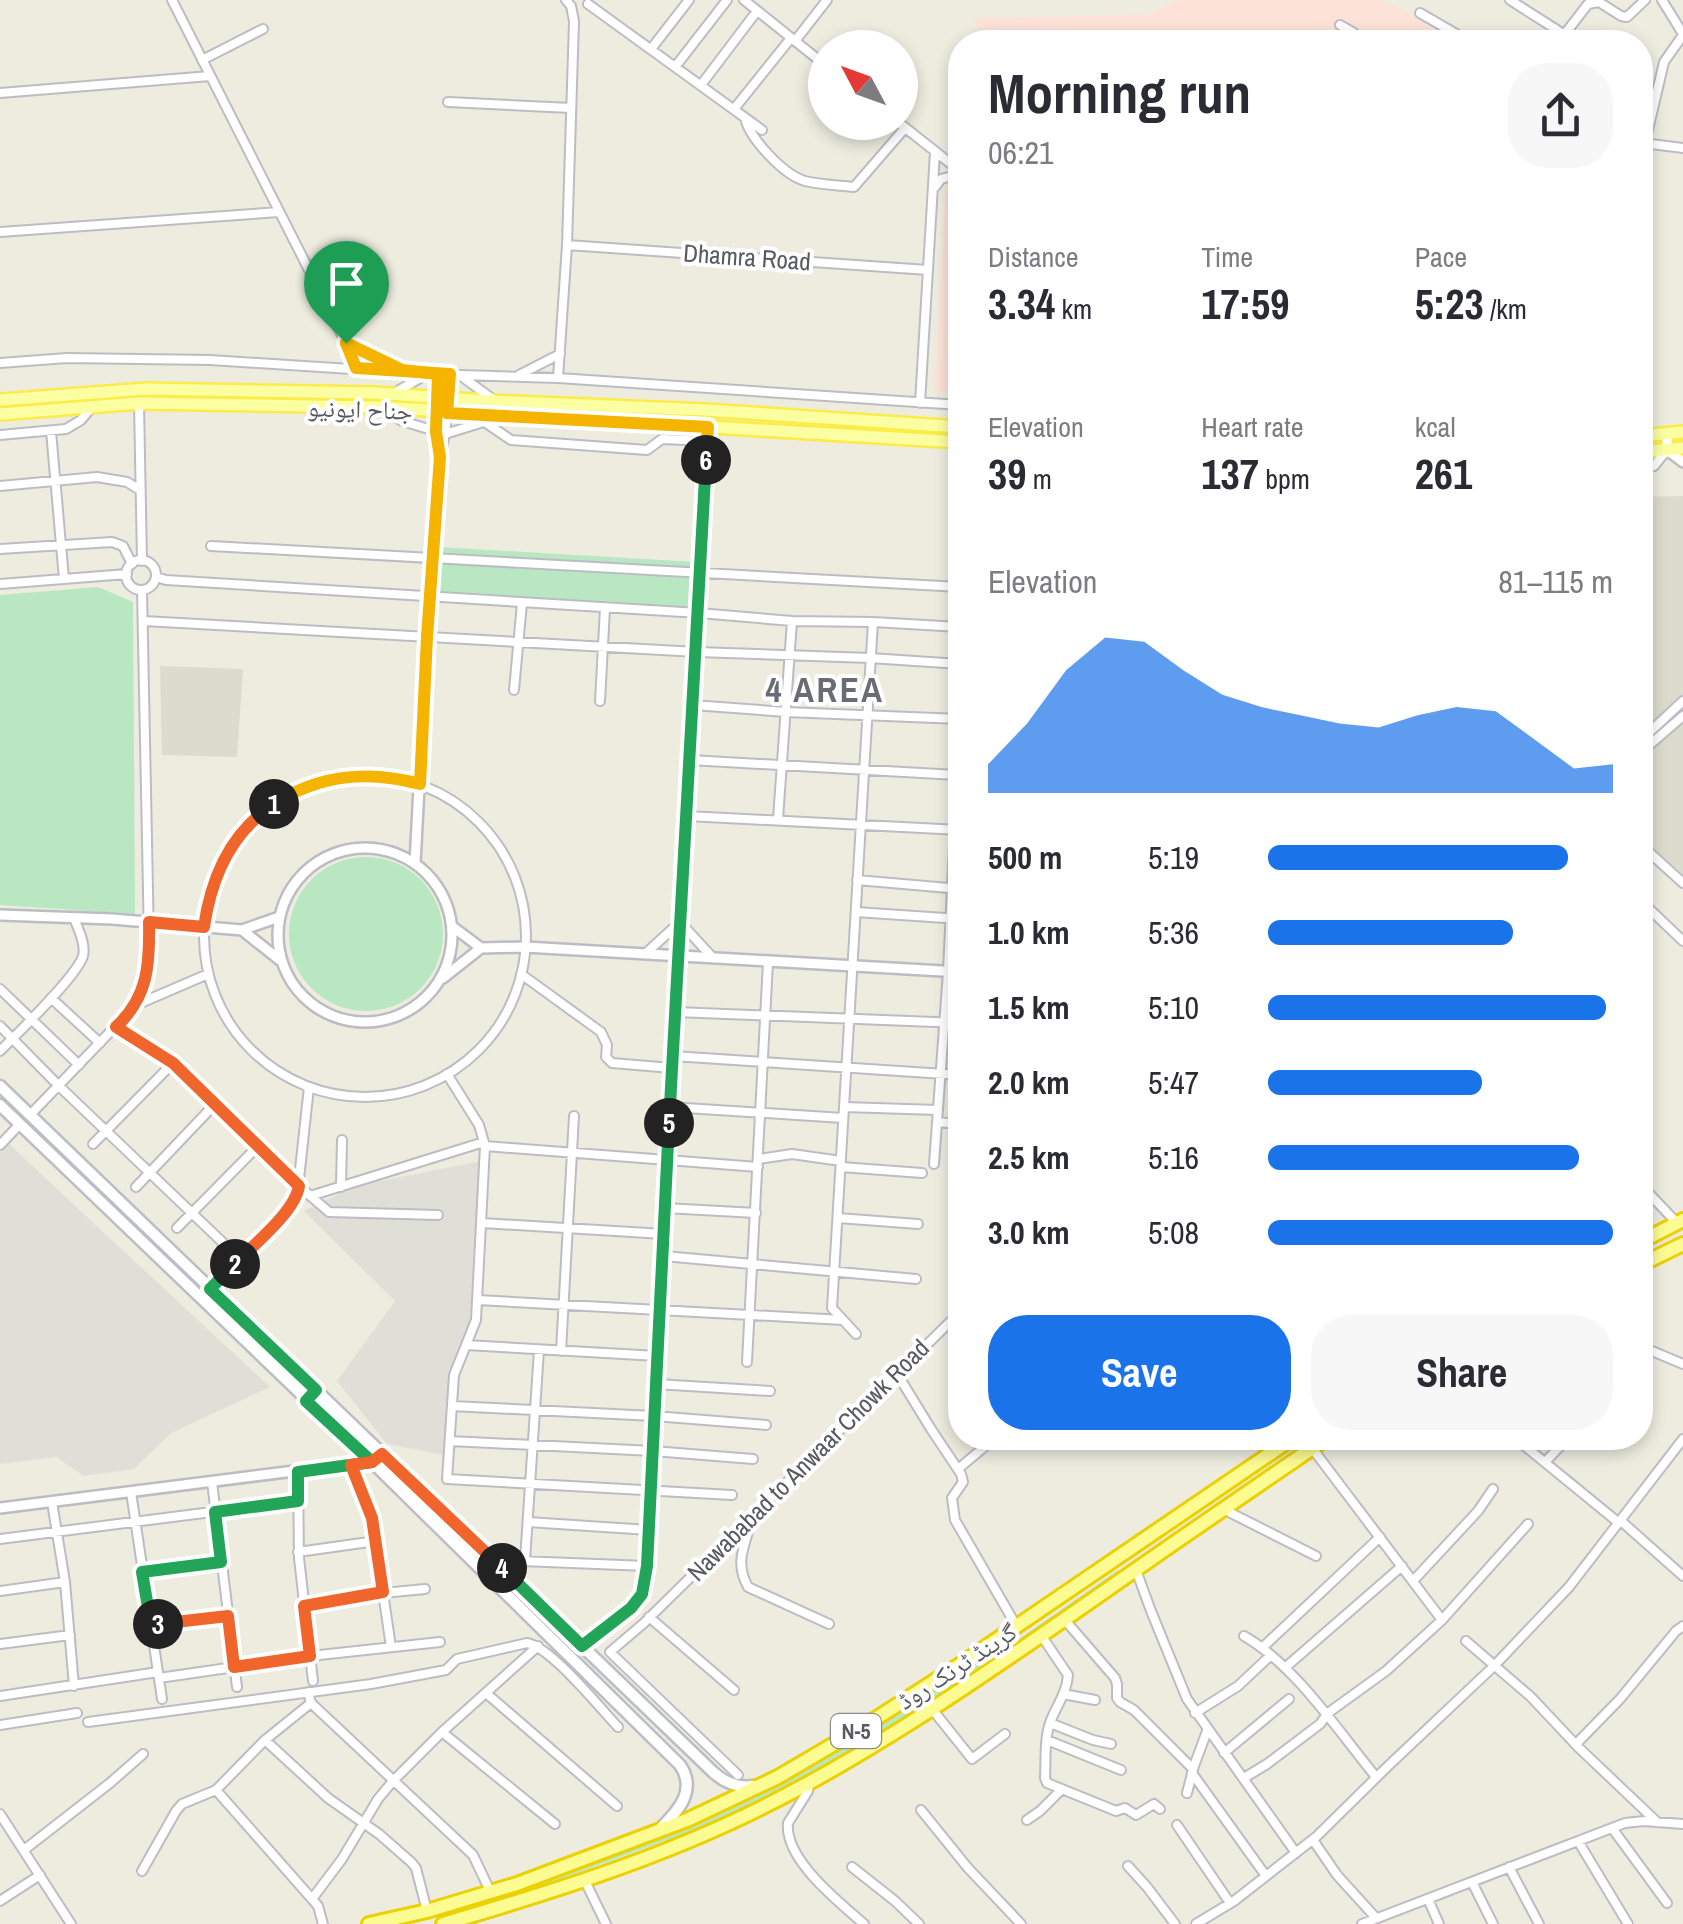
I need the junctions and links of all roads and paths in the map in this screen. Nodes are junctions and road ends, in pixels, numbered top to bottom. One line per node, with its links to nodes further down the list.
1 (172, 0): 25 (street)
2 (566, 0): 14 (street)
3 (690, 0): 23 (street)
4 (727, 0): 26 (street)
5 (744, 0): 12 (street)
6 (827, 0): 22 (street)
7 (1510, 0): 19 (street)
8 (1596, 0): 9 (street); 20 (street)
9 (1645, 0)
10 (1662, 0): 21 (street)
11 (589, 2): 14 (street); 23 (street)
12 (757, 10): 22 (street); 28 (street)
13 (1420, 13): 18 (street)
14 (574, 21): 34 (street)
15 (1340, 25): 17 (street)
16 (262, 29): 25 (street)
17 (1349, 30)
18 (1449, 30)
19 (1558, 30)
20 (1567, 30)
21 (1683, 34): 31 (street)
22 (793, 40): 24 (street); 35 (street)
23 (651, 49): 26 (street)
24 (808, 52)
25 (202, 60): 27 (street)
26 (675, 67): 28 (street)
27 (210, 76): 29 (street); 46 (street)
28 (701, 85): 35 (street)
29 (0, 93)
30 (1653, 94): 31 (street)
31 (1656, 95): 33 (street)
32 (448, 102): 34 (street)
33 (1653, 105)
34 (571, 108): 48 (street)
35 (734, 109): 36 (street)
36 (745, 118): 37 (street); 39 (street)
37 (762, 130)
38 (918, 138): 42 (street)
39 (890, 140)
40 (1653, 144): 41 (street)
41 (1683, 148)
42 (935, 152): 43 (street); 45 (street)
43 (948, 163)
44 (948, 176): 45 (street)
45 (933, 191): 49 (street)
46 (280, 212): 47 (street); 50 (street)
47 (0, 232)
48 (566, 245): 49 (street, Dhamra Road); 51 (street)
49 (928, 270): 64 (street)
50 (346, 343): 53 (street); 54 (street)
51 (560, 354): 57 (street); 58 (street)
52 (0, 363): 53 (street)
53 (356, 368): 54 (street)
54 (402, 370): 55 (street)
55 (433, 374): 56 (street); 59 (street); 60 (street)
56 (454, 374): 57 (street); 60 (street); 62 (street)
57 (516, 377): 58 (street)
58 (558, 378): 64 (street)
59 (392, 394): 60 (main road, جناح ایونیو); 61 (main road, جناح ایونیو)
60 (442, 398): 62 (main road, جناح ایونیو); 68 (street)
61 (0, 400)
62 (495, 401): 72 (main road, جناح ایونیو)
63 (139, 403): 66 (main road, جناح ایونیو); 67 (main road, جناح ایونیو); 90 (street)
64 (920, 404): 65 (street)
65 (948, 405)
66 (93, 406): 69 (main road, جناح ایونیو); 74 (street)
67 (377, 408): 68 (main road, جناح ایونیو); 76 (street)
68 (441, 412): 70 (main road, جناح ایونیو); 76 (street)
69 (0, 414)
70 (503, 416): 71 (street); 73 (main road, جناح ایونیو)
71 (486, 423): 76 (street); 81 (street)
72 (948, 426)
73 (708, 427): 80 (main road, جناح ایونیو); 81 (street)
74 (51, 430): 79 (street); 88 (street)
75 (1683, 432): 77 (main road)
76 (440, 433): 85 (street)
77 (1667, 434): 78 (main road); 82 (street); 83 (street)
78 (1653, 435)
79 (0, 436)
80 (948, 441)
81 (706, 442): 96 (street)
82 (1683, 448): 83 (main road)
83 (1667, 450): 84 (main road); 86 (street); 87 (street)
84 (1653, 451)
85 (440, 457): 94 (street)
86 (1683, 462)
87 (1653, 466)
88 (57, 482): 89 (street); 90 (street); 91 (street)
89 (0, 486)
90 (140, 490): 95 (street)
91 (61, 545): 93 (street); 95 (street); 99 (street)
92 (211, 546): 94 (street)
93 (0, 549)
94 (434, 559): 96 (street); 103 (street)
95 (137, 562): 97 (street); 98 (street)
96 (701, 572): 101 (street); 106 (street)
97 (126, 574): 99 (street); 102 (street)
98 (156, 577): 102 (street); 103 (street)
99 (64, 579): 100 (street)
100 (0, 584)
101 (948, 586)
102 (142, 590): 107 (street)
103 (431, 598): 104 (street); 111 (street)
104 (522, 603): 105 (street); 112 (street)
105 (605, 608): 106 (street); 113 (street)
106 (699, 613): 108 (street); 114 (street)
107 (144, 621): 111 (street); 148 (street)
108 (792, 621): 109 (street); 115 (street)
109 (873, 622): 110 (street); 116 (street)
110 (948, 626)
111 (427, 637): 112 (street); 132 (street)
112 (519, 642): 113 (street); 118 (street)
113 (603, 647): 114 (street); 119 (street)
114 (696, 652): 115 (street); 121 (street)
115 (790, 655): 116 (street); 122 (street)
116 (870, 658): 117 (street); 123 (street)
117 (948, 663)
118 (514, 690)
119 (600, 701)
120 (1683, 702): 126 (street)
121 (694, 705): 122 (street); 128 (street)
122 (786, 712): 123 (street); 129 (street)
123 (867, 714): 125 (street); 130 (street)
124 (1683, 716): 127 (street)
125 (948, 717)
126 (1653, 729)
127 (1653, 742)
128 (690, 760): 129 (street); 133 (street)
129 (782, 763): 130 (street); 134 (street)
130 (864, 770): 131 (street); 135 (street)
131 (948, 775)
132 (420, 784): 138 (street); 150 (street); 154 (street)
133 (686, 816): 134 (street); 149 (street)
134 (778, 819): 135 (street)
135 (861, 824): 136 (street); 139 (street)
136 (948, 829)
137 (1653, 858): 140 (street)
138 (416, 863): 145 (street); 151 (street)
139 (858, 880): 141 (street); 142 (street)
140 (1683, 882)
141 (948, 887)
142 (856, 912): 147 (street); 161 (street)
143 (1653, 913): 153 (street)
144 (0, 914): 146 (street)
145 (280, 917): 152 (street); 159 (street)
146 (74, 918): 148 (street); 167 (street)
147 (948, 919)
148 (149, 922): 150 (street); 168 (street)
149 (680, 922): 156 (street); 157 (street); 158 (street)
150 (204, 927): 152 (street); 163 (street)
151 (453, 927): 155 (street); 165 (street)
152 (242, 930): 159 (street)
153 (1683, 942)
154 (526, 947): 155 (street); 156 (street); 164 (street)
155 (481, 948): 165 (street)
156 (645, 954): 157 (street)
157 (678, 956): 158 (street); 169 (street)
158 (713, 958): 160 (street)
159 (281, 961): 165 (street)
160 (768, 962): 161 (street); 170 (street)
161 (852, 966): 162 (street); 171 (street)
162 (948, 972): 173 (street)
163 (208, 974): 168 (street); 191 (street)
164 (521, 974): 185 (street); 188 (street)
165 (441, 980)
166 (0, 989): 172 (street)
167 (51, 998): 172 (street); 178 (street)
168 (136, 1005): 176 (street)
169 (675, 1012): 170 (street); 180 (street)
170 (765, 1015): 171 (street); 181 (street)
171 (849, 1019): 173 (street); 184 (street)
172 (31, 1020): 177 (street); 183 (street)
173 (944, 1023): 174 (street); 186 (street)
174 (948, 1023)
175 (0, 1026): 177 (street)
176 (116, 1027): 178 (street); 182 (street)
177 (13, 1038): 179 (street); 190 (street)
178 (100, 1043): 183 (street)
179 (0, 1051)
180 (673, 1056): 181 (street); 185 (street)
181 (763, 1062): 184 (street); 197 (street)
182 (173, 1063): 192 (street); 204 (street)
183 (80, 1065): 190 (street)
184 (846, 1067): 186 (street); 195 (street)
185 (672, 1068): 194 (street)
186 (940, 1073): 187 (street); 196 (street)
187 (948, 1073)
188 (447, 1074): 191 (street); 207 (street)
189 (0, 1086): 198 (main road)
190 (59, 1086): 198 (street); 204 (street)
191 (309, 1087): 218 (street)
192 (215, 1104): 209 (street); 215 (street)
193 (0, 1105): 203 (main road)
194 (670, 1107): 197 (street); 211 (street)
195 (844, 1107): 196 (street); 200 (street)
196 (938, 1110): 201 (street)
197 (761, 1112): 200 (street); 212 (street)
198 (30, 1115): 217 (main road)
199 (574, 1116): 210 (street)
200 (844, 1118): 213 (street)
201 (937, 1122): 202 (street); 214 (street)
202 (948, 1123)
203 (19, 1125): 208 (street); 221 (main road)
204 (106, 1131): 206 (street); 215 (street)
205 (342, 1140): 220 (street)
206 (94, 1144)
207 (484, 1144): 210 (street); 220 (street); 230 (street)
208 (0, 1145)
209 (258, 1146): 218 (street); 225 (street)
210 (572, 1154): 211 (street); 233 (street)
211 (668, 1159): 212 (street); 224 (street)
212 (759, 1163): 213 (street); 226 (street)
213 (841, 1164): 216 (street); 228 (street)
214 (934, 1164)
215 (150, 1172): 219 (street); 225 (street)
216 (922, 1173)
217 (95, 1177): 221 (main road); 243 (main road)
218 (299, 1186): 222 (street); 239 (street)
219 (136, 1187)
220 (340, 1187): 222 (street)
221 (86, 1188): 262 (main road)
222 (310, 1196): 227 (street)
223 (1653, 1196): 229 (street)
224 (665, 1208): 226 (street); 234 (street)
225 (192, 1212): 232 (street); 239 (street)
226 (756, 1213): 240 (street)
227 (438, 1214)
228 (838, 1218): 231 (street); 241 (street)
229 (1680, 1222): 235 (highway)
230 (482, 1223): 233 (street); 244 (street)
231 (918, 1224)
232 (177, 1228)
233 (568, 1229): 234 (street); 245 (street)
234 (664, 1234): 237 (street)
235 (1653, 1236)
236 (1683, 1244): 238 (highway)
237 (664, 1256): 240 (street); 246 (street)
238 (1653, 1258)
239 (240, 1259): 243 (street)
240 (752, 1264): 241 (street); 247 (street)
241 (834, 1272): 242 (street); 248 (street)
242 (916, 1279)
243 (210, 1289): 260 (main road)
244 (478, 1300): 245 (street); 251 (street)
245 (564, 1305): 246 (street); 253 (street)
246 (660, 1310): 247 (street); 255 (street)
247 (750, 1315): 248 (street); 256 (street)
248 (844, 1320): 250 (street)
249 (948, 1323): 258 (street, Nawababad to Anwaar Chowk Road)
250 (856, 1334)
251 (466, 1345): 252 (street); 263 (street)
252 (539, 1350): 253 (street); 264 (street)
253 (561, 1351): 255 (street)
254 (1653, 1351): 257 (street)
255 (658, 1356): 259 (street)
256 (748, 1362)
257 (1683, 1364)
258 (896, 1372): 282 (street); 295 (street, Nawababad to Anwaar Chowk Road)
259 (656, 1384): 261 (street); 265 (street)
260 (316, 1390): 262 (main road); 277 (main road)
261 (770, 1391)
262 (306, 1401): 279 (main road)
263 (452, 1406): 264 (street); 268 (street)
264 (533, 1410): 265 (street); 269 (street)
265 (654, 1416): 266 (street); 276 (street)
266 (766, 1425)
267 (1683, 1440): 298 (street)
268 (450, 1441): 269 (street); 285 (street)
269 (533, 1446): 276 (street); 285 (street)
270 (981, 1450): 282 (street)
271 (1275, 1450): 306 (highway, گرینڈ ٹرنک روڈ / N-5)
272 (1309, 1450): 293 (highway, گرینڈ ٹرنک روڈ / N-5)
273 (1314, 1450): 302 (street)
274 (1530, 1450): 280 (street)
275 (1556, 1450): 280 (street)
276 (652, 1451): 278 (street); 287 (street)
277 (382, 1454): 279 (street); 308 (main road)
278 (753, 1459)
279 (372, 1462): 281 (street); 329 (main road)
280 (1545, 1462): 298 (street)
281 (351, 1465): 283 (street); 304 (street)
282 (958, 1470): 330 (street)
283 (298, 1472): 284 (street); 290 (street)
284 (212, 1482): 288 (street); 294 (street)
285 (530, 1484): 287 (street); 297 (street)
286 (1493, 1489): 316 (street)
287 (650, 1491): 289 (street); 300 (street)
288 (131, 1492): 291 (street); 296 (street)
289 (732, 1496)
290 (298, 1501): 294 (street); 305 (street)
291 (52, 1502): 292 (street); 301 (street)
292 (0, 1508)
293 (1223, 1509): 307 (street); 313 (highway, گرینڈ ٹرنک روڈ / N-5)
294 (215, 1512): 296 (street); 310 (street)
295 (754, 1515): 324 (street, Nawababad to Anwaar Chowk Road); 327 (street)
296 (134, 1522): 301 (street); 314 (street)
297 (528, 1522): 300 (street); 309 (street)
298 (1620, 1522): 315 (street); 345 (street)
299 (1528, 1524): 326 (street)
300 (649, 1530): 311 (street)
301 (57, 1532): 303 (street); 317 (street)
302 (1380, 1537): 312 (street); 341 (street)
303 (0, 1539)
304 (376, 1540): 305 (street); 320 (street)
305 (298, 1552): 321 (street)
306 (1125, 1553): 313 (highway); 330 (highway, گرینڈ ٹرنک روڈ / N-5)
307 (1316, 1556)
308 (493, 1560): 309 (street); 322 (main road)
309 (525, 1560): 311 (street)
310 (221, 1562): 314 (street); 323 (street)
311 (647, 1566): 339 (street)
312 (1402, 1566): 316 (street); 344 (street)
313 (1136, 1570): 325 (highway, گرینڈ ٹرنک روڈ / N-5); 361 (street)
314 (142, 1572): 328 (street)
315 (1683, 1576)
316 (1413, 1581): 326 (street)
317 (65, 1582): 319 (street); 332 (street)
318 (425, 1589): 320 (street)
319 (0, 1591)
320 (383, 1592): 321 (street); 340 (street)
321 (304, 1606): 343 (street)
322 (548, 1613): 329 (main road); 339 (main road)
323 (228, 1616): 328 (street); 346 (street)
324 (649, 1618): 351 (street); 379 (street, Nawababad to Anwaar Chowk Road)
325 (1064, 1619): 333 (highway, گرینڈ ٹرنک روڈ / N-5); 378 (street)
326 (1442, 1620): 363 (street)
327 (829, 1624)
328 (151, 1625): 347 (street)
329 (539, 1625): 399 (main road)
330 (1017, 1626): 384 (highway, گرینڈ ٹرنک روڈ / N-5)
331 (1683, 1626): 374 (street)
332 (70, 1635): 337 (street); 349 (street)
333 (1041, 1636): 354 (street); 360 (highway, گرینڈ ٹرنک روڈ / N-5)
334 (1244, 1636): 341 (street)
335 (1466, 1640): 345 (street)
336 (440, 1642): 340 (street)
337 (0, 1644)
338 (538, 1646): 352 (street); 353 (street); 367 (street)
339 (582, 1646): 384 (main road)
340 (390, 1647): 343 (street)
341 (1263, 1647): 342 (street)
342 (1272, 1655): 361 (street); 363 (street)
343 (310, 1656): 346 (street); 348 (street)
344 (1287, 1666)
345 (1494, 1666): 374 (street); 380 (street)
346 (234, 1667): 347 (street); 350 (street)
347 (159, 1675): 349 (street); 356 (street)
348 (313, 1682)
349 (74, 1686): 355 (street)
350 (237, 1687)
351 (734, 1690)
352 (308, 1692): 359 (street); 364 (street)
353 (486, 1693): 369 (street); 388 (street)
354 (1064, 1694): 358 (street); 365 (street)
355 (0, 1696)
356 (162, 1699)
357 (1289, 1699): 375 (street)
358 (1095, 1700)
359 (310, 1703): 371 (street); 382 (street)
360 (932, 1709): 370 (street); 383 (highway, گرینڈ ٹرنک روڈ / N-5)
361 (1195, 1712): 368 (street)
362 (77, 1713): 366 (street)
363 (1326, 1716): 380 (street); 381 (street)
364 (88, 1722)
365 (1050, 1722): 372 (street); 373 (street)
366 (0, 1724)
367 (618, 1727)
368 (1207, 1731): 375 (street); 378 (street)
369 (442, 1732): 382 (street); 395 (street)
370 (1005, 1734)
371 (265, 1740): 386 (street); 394 (street)
372 (1048, 1740): 377 (street); 385 (street)
373 (1112, 1744)
374 (1576, 1744): 393 (street)
375 (1224, 1752): 381 (street)
376 (142, 1754): 402 (street)
377 (1121, 1770)
378 (1193, 1771): 387 (street); 409 (street)
379 (738, 1775)
380 (1376, 1777): 400 (street)
381 (1244, 1778): 403 (street)
382 (393, 1781): 394 (street); 413 (street)
383 (809, 1783): 410 (highway, گرینڈ ٹرنک روڈ / N-5); 427 (street)
384 (765, 1784): 399 (highway, گرینڈ ٹرنک روڈ / N-5)
385 (1062, 1788): 390 (street); 392 (street)
386 (216, 1790): 407 (street); 415 (street)
387 (1188, 1793)
388 (617, 1806)
389 (921, 1810): 429 (street)
390 (1160, 1810)
391 (0, 1814): 402 (street)
392 (1027, 1820)
393 (1657, 1822): 397 (street); 398 (street)
394 (362, 1824): 415 (street); 420 (street)
395 (555, 1824)
396 (1176, 1824): 418 (street)
397 (1683, 1824)
398 (1612, 1828): 401 (street); 419 (street)
399 (657, 1832): 412 (highway, گرینڈ ٹرنک روڈ / N-5)
400 (1313, 1840): 403 (street); 421 (street)
401 (1578, 1841): 406 (street); 436 (street)
402 (24, 1850): 408 (street)
403 (1296, 1853): 409 (street)
404 (1128, 1866): 430 (street)
405 (852, 1867): 428 (street)
406 (1509, 1867): 411 (street); 435 (street)
407 (142, 1870)
408 (40, 1875): 416 (street); 422 (street)
409 (1266, 1876): 418 (street)
410 (584, 1880): 417 (highway, گرینڈ ٹرنک روڈ / N-5); 426 (street)
411 (1472, 1882): 414 (street); 434 (street)
412 (517, 1884): 413 (highway, گرینڈ ٹرنک روڈ / N-5); 417 (highway)
413 (490, 1892): 420 (highway, گرینڈ ٹرنک روڈ / N-5)
414 (1428, 1898): 421 (street); 433 (street)
415 (312, 1899): 423 (street)
416 (0, 1901)
417 (521, 1901): 425 (highway, گرینڈ ٹرنک روڈ / N-5)
418 (1230, 1903): 431 (street)
419 (1668, 1903)
420 (427, 1910): 424 (highway, گرینڈ ٹرنک روڈ / N-5)
421 (1376, 1918): 432 (street)
422 (71, 1924)
423 (323, 1924)
424 (369, 1924)
425 (443, 1924)
426 (606, 1924)
427 (864, 1924)
428 (919, 1924)
429 (1021, 1924)
430 (1175, 1924)
431 (1196, 1924)
432 (1363, 1924)
433 (1439, 1924)
434 (1493, 1924)
435 (1538, 1924)
436 (1628, 1924)

